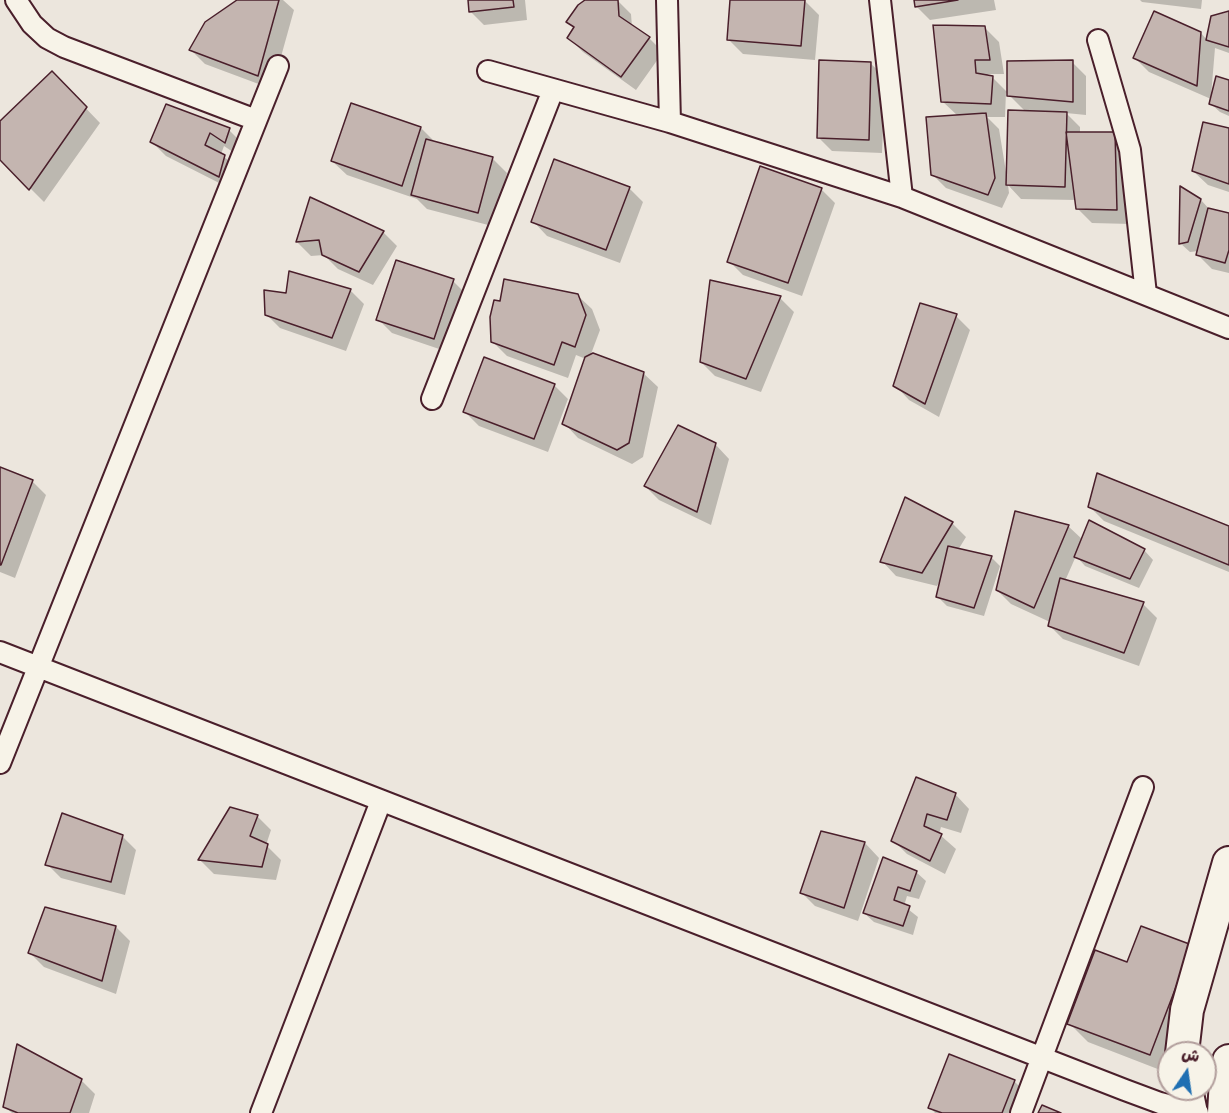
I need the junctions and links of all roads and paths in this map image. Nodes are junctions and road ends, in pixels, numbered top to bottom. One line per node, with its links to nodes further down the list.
1 (16, 0): 8 (street)
2 (667, 0): 9 (street)
3 (880, 0): 10 (street)
4 (1098, 40): 11 (street)
5 (278, 66): 8 (street)
6 (488, 71): 7 (street)
7 (553, 90): 9 (street); 13 (street)
8 (256, 120): 15 (street)
9 (670, 122): 10 (street)
10 (902, 197): 11 (street)
11 (1146, 294): 12 (street)
12 (1229, 328)
13 (432, 399)
14 (0, 652): 15 (street)
15 (38, 667): 16 (street); 18 (street)
16 (0, 763)
17 (1143, 787): 21 (street)
18 (381, 801): 21 (street); 24 (street)
19 (1229, 863): 20 (main road)
20 (1183, 1041)
21 (1042, 1058): 23 (street); 25 (street)
22 (1229, 1061): 26 (main road)
23 (1192, 1107)
24 (261, 1113)
25 (1021, 1113)
26 (1224, 1113)

